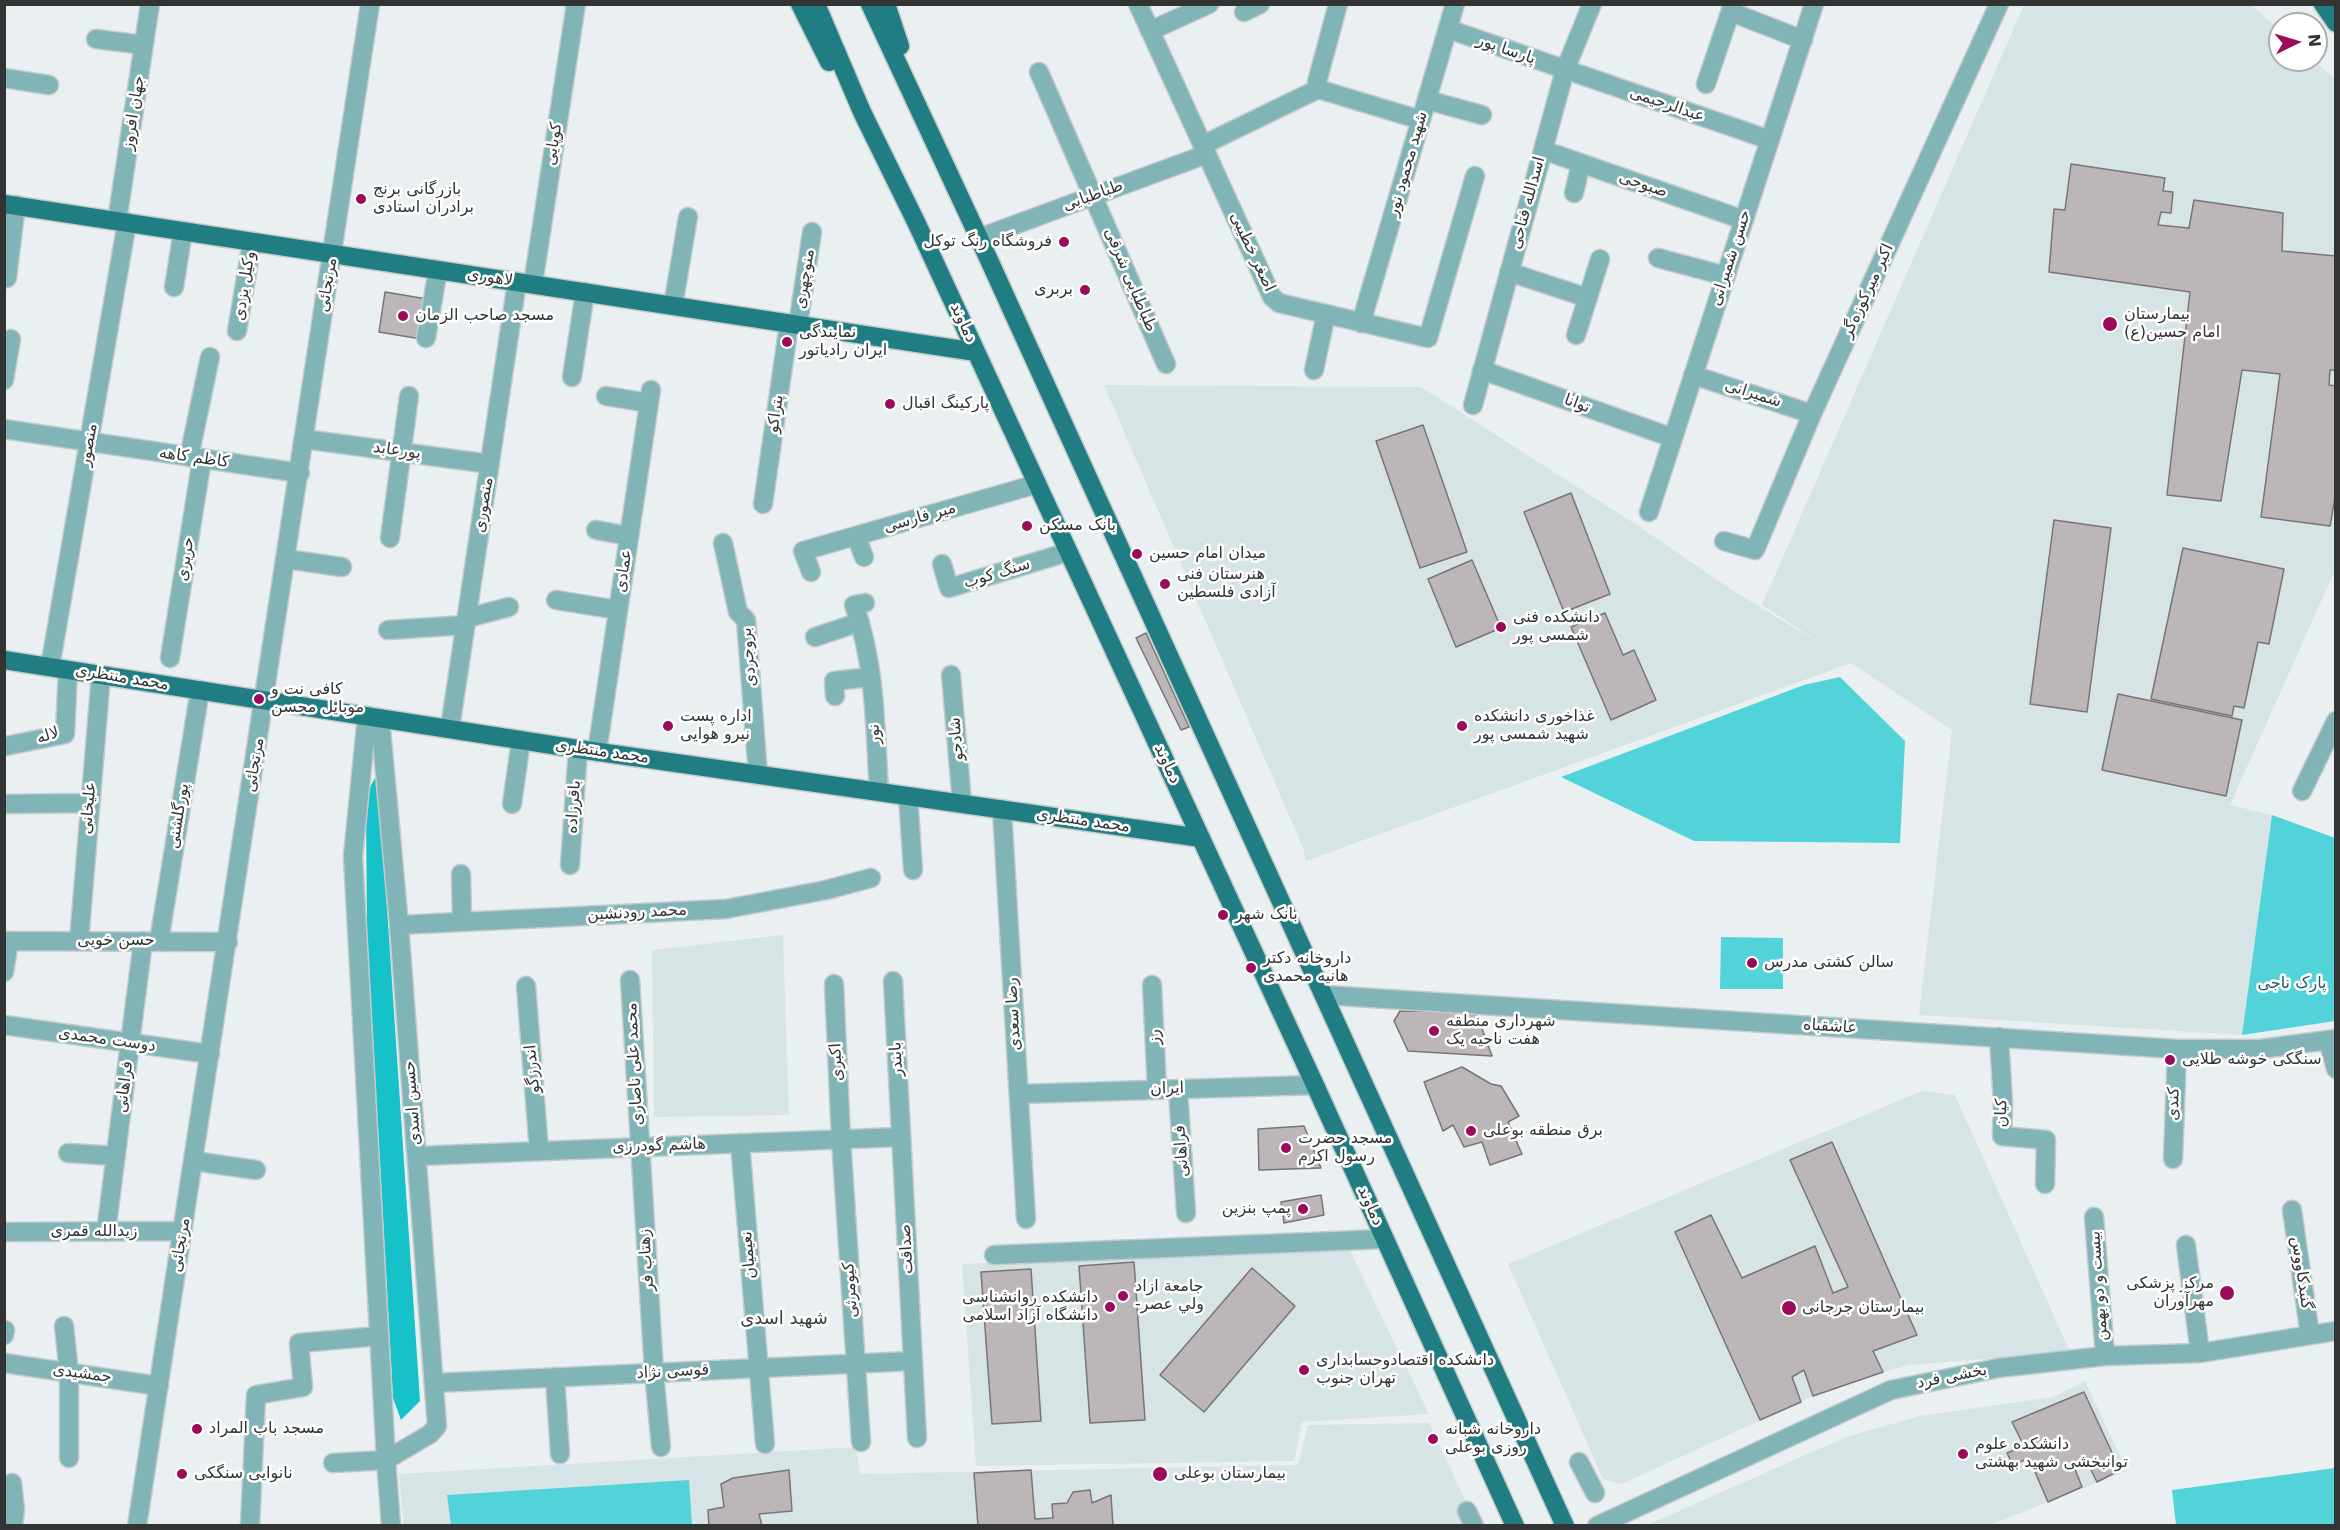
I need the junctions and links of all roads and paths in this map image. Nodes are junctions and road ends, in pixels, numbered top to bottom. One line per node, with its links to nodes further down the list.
1 (150, 4): 22 (street, جهان افروز)
2 (370, 4): 49 (street, مرتجائی)
3 (576, 4): 56 (street, کوپایی)
4 (800, 4): 31 (main road)
5 (816, 4): 31 (main road, دماوند)
6 (870, 4): 28 (main road)
7 (886, 4): 28 (main road)
8 (1137, 4): 19 (street, اصغر خطیبی)
9 (1209, 4): 19 (street)
10 (1338, 4): 29 (street)
11 (1455, 4): 18 (street, شهید محمود نور)
12 (1592, 4): 23 (street, اسدالله فتاحی)
13 (1814, 4): 21 (street, حسن شمیرانی)
14 (1999, 4): 79 (street, اکبر میرکوزه‌گر)
15 (2323, 4): 17 (main road)
16 (1732, 8): 21 (street); 26 (street)
17 (2336, 23)
18 (1448, 29): 23 (street, پارسا پور); 30 (street, شهید محمود نور)
19 (1150, 31): 35 (street, اصغر خطیبی)
20 (96, 39): 22 (street)
21 (1803, 40): 34 (street, حسن شمیرانی)
22 (144, 45): 44 (street, جهان افروز)
23 (1565, 70): 34 (street, عبدالرحیمی); 36 (street, اسدالله فتاحی)
24 (1039, 72): 40 (street, طباطبایی شرقی)
25 (4, 78): 27 (street)
26 (1706, 84)
27 (49, 85)
28 (909, 89): 47 (main road)
29 (1318, 89): 33 (street); 35 (street, طباطبایی)
30 (1427, 100): 32 (street); 33 (street, شهید محمود نور)
31 (862, 112): 68 (main road, دماوند)
32 (1482, 115)
33 (1421, 120): 62 (street, شهید محمود نور)
34 (1770, 140): 43 (street, حسن شمیرانی)
35 (1205, 150): 40 (street, طباطبایی); 61 (street, اصغر خطیبی)
36 (1543, 150): 37 (street, صبوحی); 53 (street, اسدالله فتاحی)
37 (1581, 163): 39 (street); 43 (street, صبوحی)
38 (1475, 176): 62 (street, اصغر خطیبی)
39 (1574, 193)
40 (1094, 196): 47 (street, طباطبایی); 70 (street, طباطبایی شرقی)
41 (10, 205): 44 (main road, لاهوری); 55 (street)
42 (688, 217): 60 (street)
43 (1744, 220): 54 (street, حسن شمیرانی)
44 (122, 222): 45 (main road, لاهوری); 83 (street, منصور)
45 (183, 231): 48 (main road, لاهوری); 57 (street)
46 (812, 232): 63 (street, منوچهری)
47 (978, 238): 153 (main road)
48 (252, 242): 49 (main road, لاهوری); 64 (street, وکیل یزدی)
49 (333, 254): 52 (main road, لاهوری); 82 (street, مرتجائی)
50 (1658, 258): 54 (street)
51 (1600, 259): 59 (street)
52 (438, 270): 56 (main road, لاهوری); 66 (street)
53 (1509, 272): 59 (street); 72 (street, اسدالله فتاحی)
54 (1726, 276): 73 (street, حسن شمیرانی)
55 (7, 278)
56 (525, 283): 58 (main road, لاهوری); 86 (street, منصوری)
57 (174, 287)
58 (585, 292): 60 (main road, لاهوری); 74 (street)
59 (1588, 298): 65 (street)
60 (673, 306): 63 (main road, لاهوری)
61 (1326, 314): 62 (street, اصغر خطیبی); 71 (street)
62 (1361, 323)
63 (794, 324): 68 (main road, لاهوری); 89 (street, پتراکو)
64 (237, 331)
65 (1576, 335)
66 (426, 338)
67 (11, 339): 75 (street)
68 (976, 352): 88 (main road, دماوند)
69 (210, 357): 85 (street, حریری)
70 (1166, 364)
71 (1314, 370)
72 (1482, 370): 78 (street, اسدالله فتاحی); 81 (street, توانا)
73 (1693, 375): 79 (street, شمیرانی); 81 (street, حسن شمیرانی)
74 (572, 377)
75 (4, 380)
76 (409, 396): 84 (street)
77 (606, 396): 92 (street, عمادی)
78 (1473, 405)
79 (1812, 414): 95 (street, اکبر میرکوزه‌گر)
80 (4, 429): 83 (street, کاظم کاهه)
81 (1673, 438): 90 (street, حسن شمیرانی)
82 (304, 439): 84 (street, پورعابد); 87 (street, مرتجائی)
83 (89, 442): 85 (street, کاظم کاهه); 113 (street, منصور)
84 (403, 452): 86 (street, پورعابد); 94 (street)
85 (195, 458): 87 (street, کاظم کاهه); 111 (street, حریری)
86 (490, 464): 107 (street, منصوری)
87 (300, 473): 99 (street, مرتجائی)
88 (1037, 484): 93 (street, میر فارسی); 97 (main road, دماوند)
89 (764, 504)
90 (1649, 512)
91 (596, 530): 92 (street)
92 (629, 536): 106 (street, عمادی)
93 (856, 536): 98 (street); 102 (street, میر فارسی)
94 (390, 538)
95 (1724, 542)
96 (723, 543): 127 (street, بروجردی)
97 (1068, 552): 100 (street, سنگ کوب); 136 (main road, دماوند)
98 (864, 557)
99 (286, 560): 101 (street); 119 (street, مرتجائی)
100 (942, 564)
101 (342, 567)
102 (811, 572)
103 (556, 600): 106 (street)
104 (865, 603): 108 (street)
105 (509, 607): 107 (street)
106 (618, 610): 126 (street, عمادی)
107 (466, 621): 109 (street); 122 (street, منصوری)
108 (862, 629): 110 (street); 116 (street, نور)
109 (388, 630)
110 (815, 637)
111 (170, 658)
112 (4, 660): 113 (main road, محمد منتظری)
113 (59, 669): 114 (main road, محمد منتظری); 124 (street, لاله)
114 (101, 675): 117 (main road, محمد منتظری); 131 (street, علیخانی)
115 (951, 675): 132 (street, شادجو)
116 (871, 677): 118 (street); 129 (street, نور)
117 (200, 690): 119 (main road, محمد منتظری); 145 (street, پورگلشنی)
118 (835, 696)
119 (265, 700): 120 (main road, محمد منتظری); 146 (street, مرتجائی)
120 (374, 717): 122 (main road, محمد منتظری); 142 (street, حسین اسدی); 190 (street)
121 (2336, 721): 128 (street)
122 (450, 728): 123 (main road, محمد منتظری)
123 (521, 740): 125 (main road, محمد منتظری); 134 (street)
124 (6, 746)
125 (578, 749): 126 (main road, محمد منتظری); 137 (street, باقرزاده)
126 (597, 752): 127 (main road, محمد منتظری)
127 (758, 775): 129 (main road, محمد منتظری)
128 (2301, 791)
129 (879, 792): 130 (main road, محمد منتظری)
130 (908, 796): 132 (main road, محمد منتظری); 138 (street)
131 (89, 802): 133 (street); 144 (street, علیخانی)
132 (962, 803): 135 (main road, محمد منتظری)
133 (4, 804)
134 (512, 804)
135 (1002, 809): 136 (main road, محمد منتظری); 164 (street, رضا سعدی)
136 (1201, 838): 161 (main road, دماوند)
137 (570, 865)
138 (913, 870)
139 (461, 874): 141 (street)
140 (871, 878): 141 (street, محمد رودنشین)
141 (462, 921): 142 (street, محمد رودنشین)
142 (399, 925): 172 (street, حسین اسدی)
143 (7, 941): 144 (street, حسن خویی); 147 (street)
144 (79, 941): 145 (street, حسن خویی)
145 (151, 941): 146 (street, حسن خویی); 157 (street, فراهانی)
146 (228, 942): 159 (street, مرتجائی)
147 (4, 972)
148 (630, 980): 168 (street, محمد علی ناصاری)
149 (893, 981): 165 (street, بایندر)
150 (834, 984): 166 (street, اکبری)
151 (1152, 985): 163 (street, رز)
152 (526, 986): 169 (street, اندرزگو)
153 (1324, 995): 155 (street, عاشقباه); 218 (main road)
154 (4, 1025): 157 (street, دوست محمدی)
155 (1999, 1037): 158 (street, عاشقباه); 176 (street, کیان)
156 (2332, 1040): 158 (street, عاشقباه); 160 (street)
157 (130, 1043): 159 (street, دوست محمدی); 171 (street, فراهانی)
158 (2177, 1049): 173 (street, کندی)
159 (210, 1054): 174 (street, مرتجائی)
160 (2336, 1070)
161 (1315, 1085): 162 (street, ایران); 184 (main road, دماوند)
162 (1178, 1089): 163 (street, ایران); 178 (street, فراهانی)
163 (1157, 1090): 164 (street, ایران)
164 (1019, 1094): 180 (street, رضا سعدی)
165 (902, 1137): 166 (street, هاشم گودرزی); 193 (street, صداقت)
166 (841, 1139): 167 (street, هاشم گودرزی); 195 (street, کیومرثی)
167 (740, 1143): 168 (street, هاشم گودرزی); 196 (street, نعیمیان)
168 (639, 1147): 169 (street, هاشم گودرزی); 198 (street, زهتاب فر)
169 (540, 1151): 172 (street, هاشم گودرزی)
170 (68, 1153): 171 (street)
171 (116, 1156): 182 (street, فراهانی)
172 (417, 1156): 200 (street, حسین اسدی)
173 (2173, 1159)
174 (194, 1161): 175 (street); 183 (street, مرتجائی)
175 (256, 1170)
176 (2045, 1184)
177 (2292, 1210): 189 (street, گنبدکاووس)
178 (1186, 1213)
179 (2094, 1217): 192 (street, بیست و دو بهمن)
180 (1026, 1219)
181 (4, 1232): 182 (street, زیدالله قمری)
182 (106, 1232): 183 (street, زیدالله قمری)
183 (183, 1232): 201 (street, مرتجائی)
184 (1385, 1239): 186 (street); 217 (main road, دماوند)
185 (2186, 1245): 191 (street)
186 (993, 1255)
187 (64, 1326): 197 (street)
188 (2336, 1331): 189 (street, بخشی فرد)
189 (2310, 1335): 191 (street, بخشی فرد)
190 (379, 1336): 208 (street); 215 (street)
191 (2200, 1353): 192 (street, بخشی فرد)
192 (2104, 1356): 219 (street, بخشی فرد)
193 (913, 1361): 195 (street, قوسی نژاد); 202 (street, صداقت)
194 (4, 1363): 197 (street, جمشیدی)
195 (856, 1363): 196 (street, قوسی نژاد); 203 (street, کیومرثی)
196 (758, 1368): 198 (street, قوسی نژاد); 204 (street, نعیمیان)
197 (69, 1372): 201 (street, جمشیدی); 207 (street)
198 (654, 1372): 199 (street, قوسی نژاد); 205 (street, زهتاب فر)
199 (555, 1377): 200 (street, قوسی نژاد); 206 (street)
200 (434, 1383): 208 (street, حسین اسدی)
201 (159, 1386): 214 (street, مرتجائی)
202 (917, 1438)
203 (861, 1442)
204 (765, 1444)
205 (661, 1447)
206 (560, 1454)
207 (69, 1458)
208 (386, 1460): 210 (street); 216 (street)
209 (1579, 1462): 212 (street)
210 (333, 1463)
211 (12, 1483): 213 (street)
212 (1595, 1493)
213 (13, 1526)
214 (137, 1526)
215 (250, 1526)
216 (392, 1526)
217 (1515, 1526)
218 (1564, 1526)
219 (1597, 1526)

